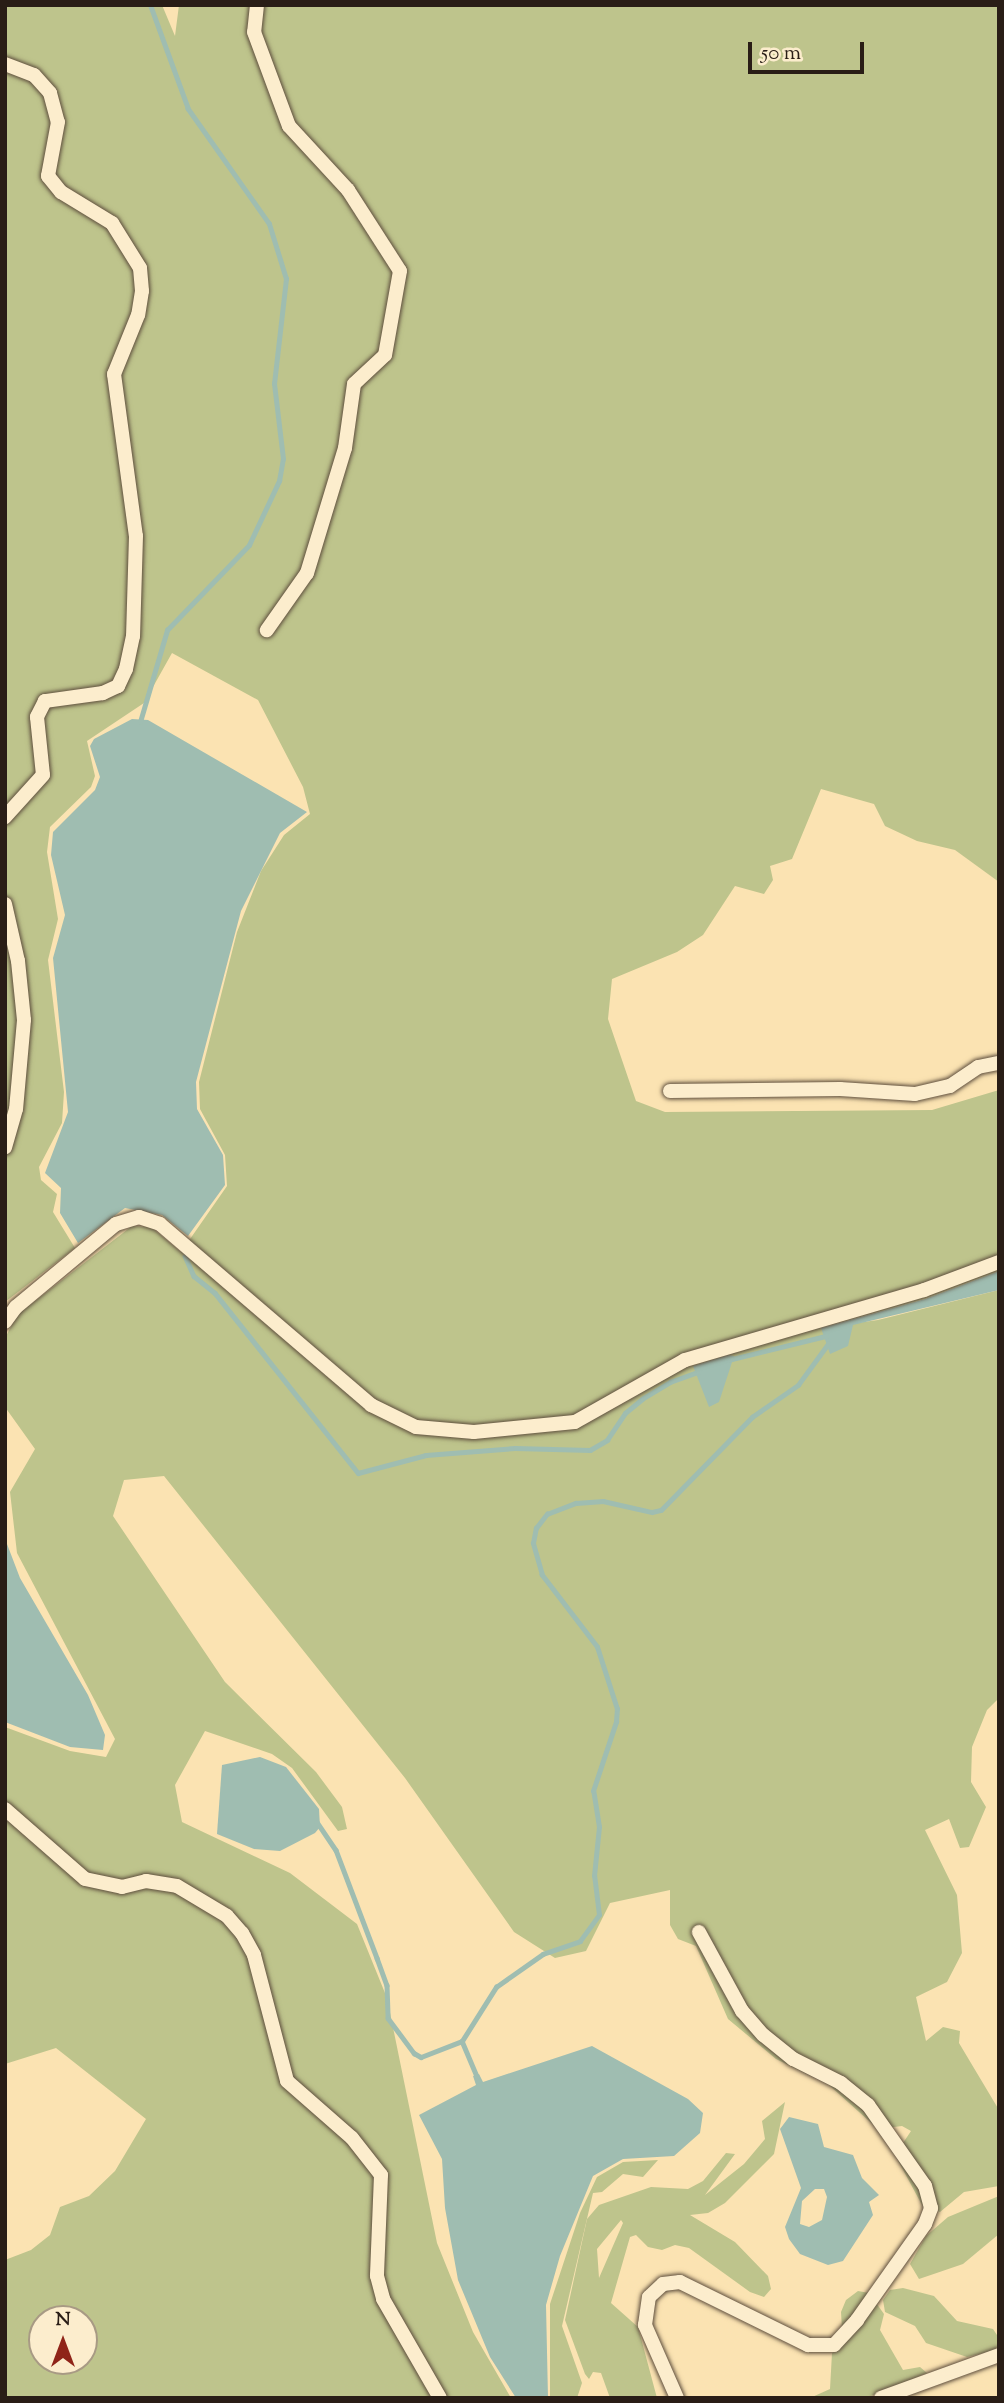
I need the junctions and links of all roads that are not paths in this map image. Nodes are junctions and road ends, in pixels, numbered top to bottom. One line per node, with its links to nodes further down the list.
1 (257, 5): 3 (street)
2 (5, 64): 4 (street)
3 (267, 630)
4 (5, 817)
5 (5, 904): 8 (street)
6 (999, 1063): 7 (street)
7 (670, 1091)
8 (5, 1147)
9 (999, 1262): 10 (street)
10 (5, 1322)
11 (5, 1809): 14 (street)
12 (699, 1932): 15 (street)
13 (999, 2355): 16 (street)
14 (440, 2398)
15 (677, 2398)
16 (881, 2398)

